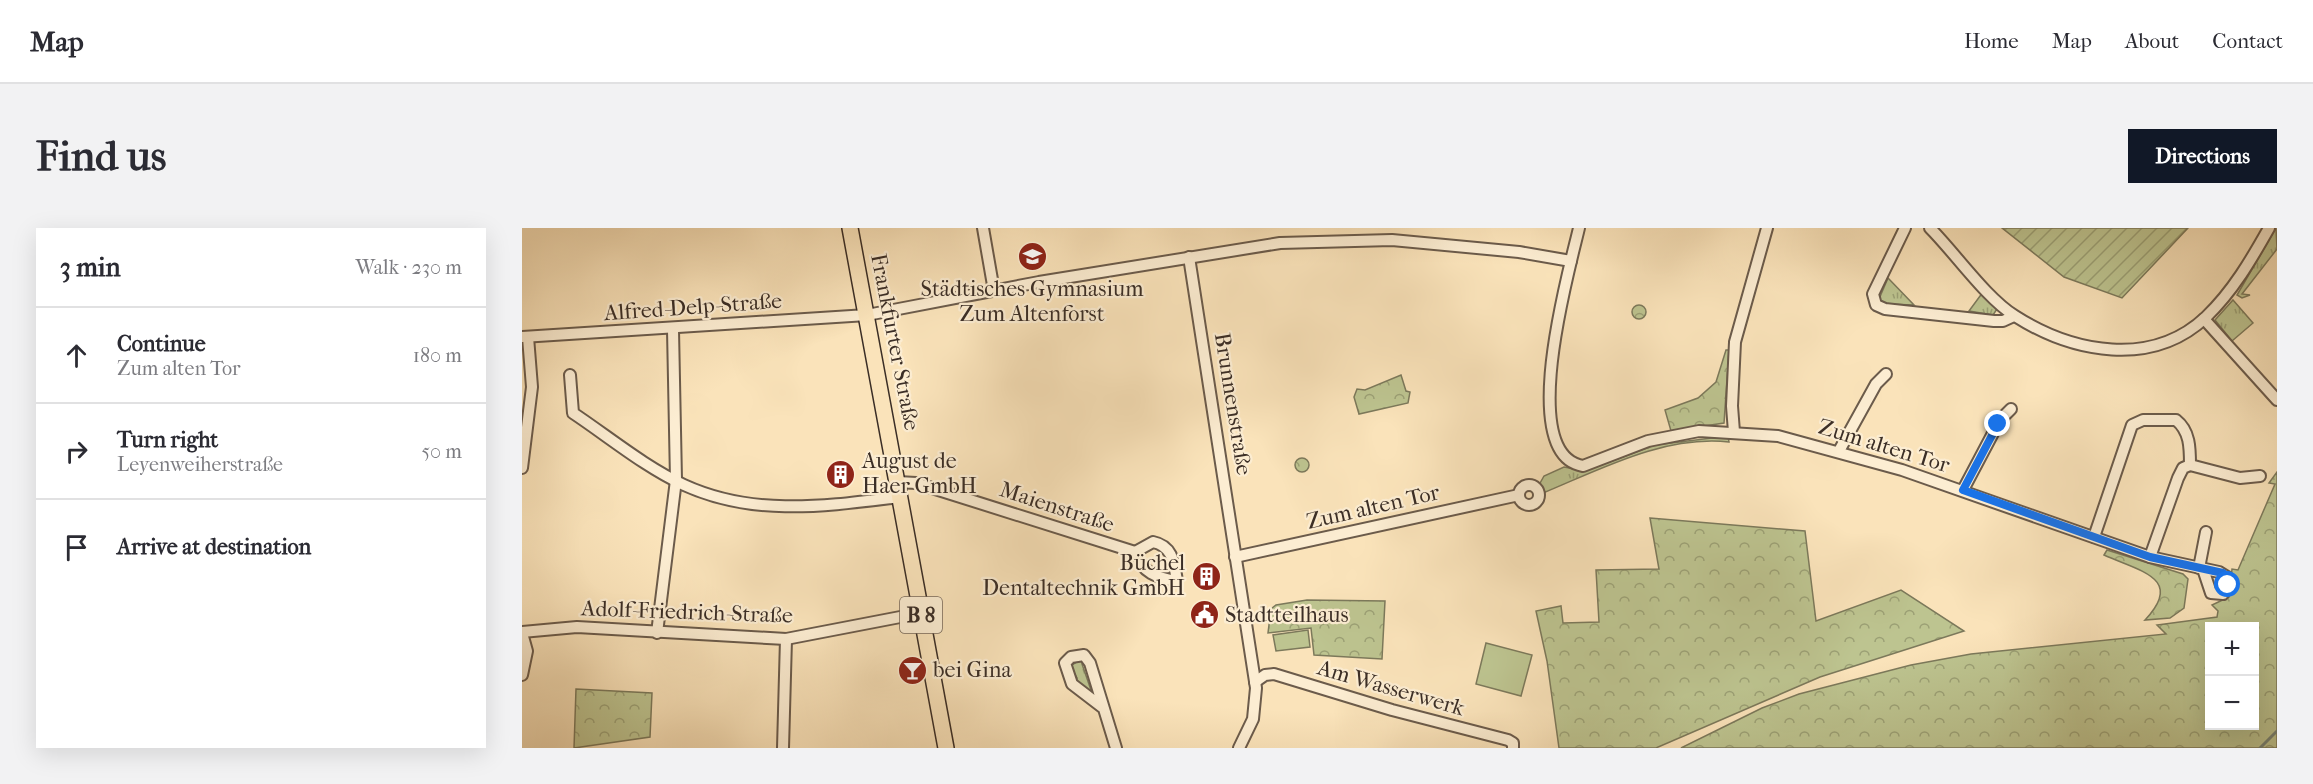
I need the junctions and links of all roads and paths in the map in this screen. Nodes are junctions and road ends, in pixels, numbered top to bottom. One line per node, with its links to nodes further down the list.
1 (850, 228): 11 (main road, Frankfurter Straße / B 8)
2 (983, 228): 10 (street)
3 (1579, 228): 9 (street)
4 (1767, 228): 20 (street)
5 (1905, 228): 12 (street)
6 (1930, 228): 12 (street)
7 (2269, 228): 13 (street)
8 (1189, 257): 9 (street, Alfred-Delp-Straße); 10 (street, Alfred-Delp-Straße); 32 (street, Brunnenstraße)
9 (1571, 261): 20 (street, Zum alten Tor)
10 (994, 291): 11 (street, Alfred-Delp-Straße)
11 (867, 315): 14 (street, Alfred-Delp-Straße); 26 (main road, Frankfurter Straße / B 8)
12 (2014, 316): 13 (street)
13 (2204, 318): 18 (street)
14 (673, 330): 15 (street, Alfred-Delp-Straße); 25 (street)
15 (525, 337): 23 (street)
16 (1886, 374): 21 (street)
17 (570, 375): 25 (street, Maienstraße)
18 (2277, 400)
19 (2011, 409): 27 (street)
20 (1734, 432): 21 (street, Zum alten Tor)
21 (1839, 451): 27 (street, Zum alten Tor)
22 (2190, 465): 24 (street); 30 (street); 33 (street)
23 (522, 468)
24 (2260, 476)
25 (676, 480): 26 (street, Maienstraße); 36 (street)
26 (899, 489): 31 (street, Maienstraße); 34 (main road, Frankfurter Straße / B 8)
27 (1963, 490): 30 (street, Zum alten Tor)
28 (1519, 495): 32 (street, Zum alten Tor)
29 (2206, 532): 33 (street, Zum alten Tor)
30 (2094, 537): 33 (street, Zum alten Tor)
31 (1135, 552)
32 (1235, 557): 39 (street)
33 (2150, 557)
34 (921, 613): 37 (street, Adolf-Friedrich-Straße); 42 (main road, Frankfurter Straße / B 8)
35 (522, 632): 36 (street, Adolf-Friedrich-Straße); 38 (street, Adolf-Friedrich-Straße)
36 (657, 633): 37 (street, Adolf-Friedrich-Straße)
37 (786, 639): 41 (street)
38 (522, 675)
39 (1255, 682): 44 (street); 45 (street, Am Wasserwerk)
40 (1102, 707): 40 (street); 43 (street)
41 (783, 748)
42 (946, 748)
43 (1116, 748)
44 (1239, 748)
45 (1513, 748)

